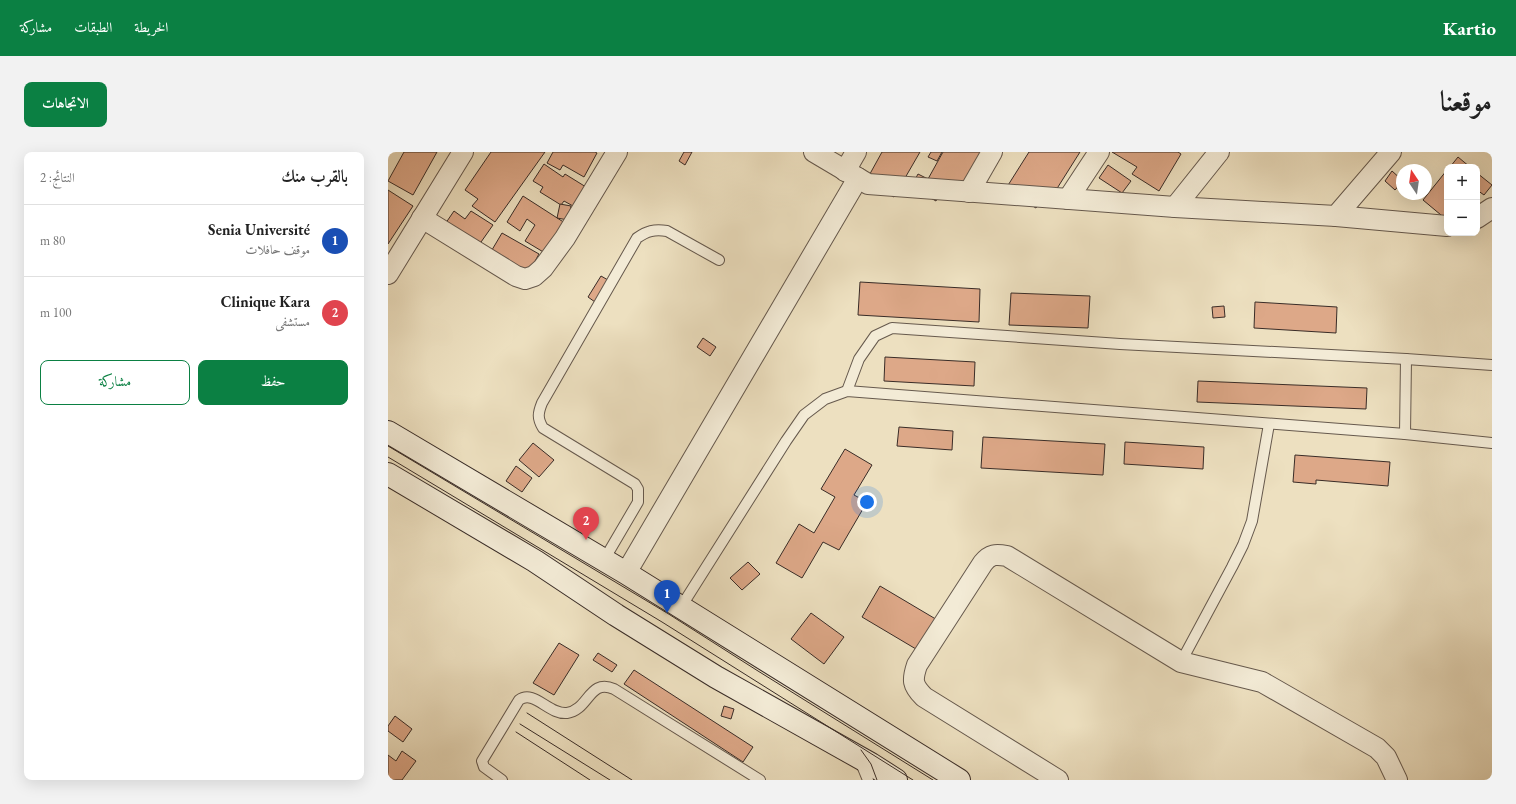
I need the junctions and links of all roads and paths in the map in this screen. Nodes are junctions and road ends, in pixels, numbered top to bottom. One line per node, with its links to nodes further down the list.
1 (463, 152): 16 (street)
2 (617, 152): 16 (street)
3 (814, 152): 9 (street)
4 (856, 152): 9 (street)
5 (992, 152): 10 (street)
6 (1099, 152): 11 (street)
7 (1219, 152): 12 (street)
8 (1391, 152): 14 (street)
9 (852, 175): 10 (street); 29 (street)
10 (969, 192): 11 (street)
11 (1068, 199): 12 (street)
12 (1175, 207): 14 (street)
13 (1492, 208): 15 (street)
14 (1336, 216): 17 (street)
15 (1480, 216)
16 (422, 218): 19 (street)
17 (1444, 226)
18 (719, 260): 28 (lane)
19 (388, 274)
20 (1406, 359): 21 (lane); 22 (lane); 25 (lane)
21 (1492, 365)
22 (847, 391): 23 (lane); 30 (lane)
23 (1269, 424): 25 (lane); 31 (lane)
24 (388, 432): 28 (main road)
25 (1405, 434): 26 (lane)
26 (1492, 443)
27 (388, 474): 32 (main road)
28 (604, 560): 29 (main road)
29 (626, 573): 30 (main road)
30 (681, 607): 37 (main road)
31 (1181, 662): 38 (street); 39 (street)
32 (854, 755): 35 (lane); 36 (main road)
33 (502, 780): 34 (lane)
34 (760, 780)
35 (868, 780)
36 (896, 780)
37 (959, 780)
38 (1058, 780)
39 (1397, 780)

